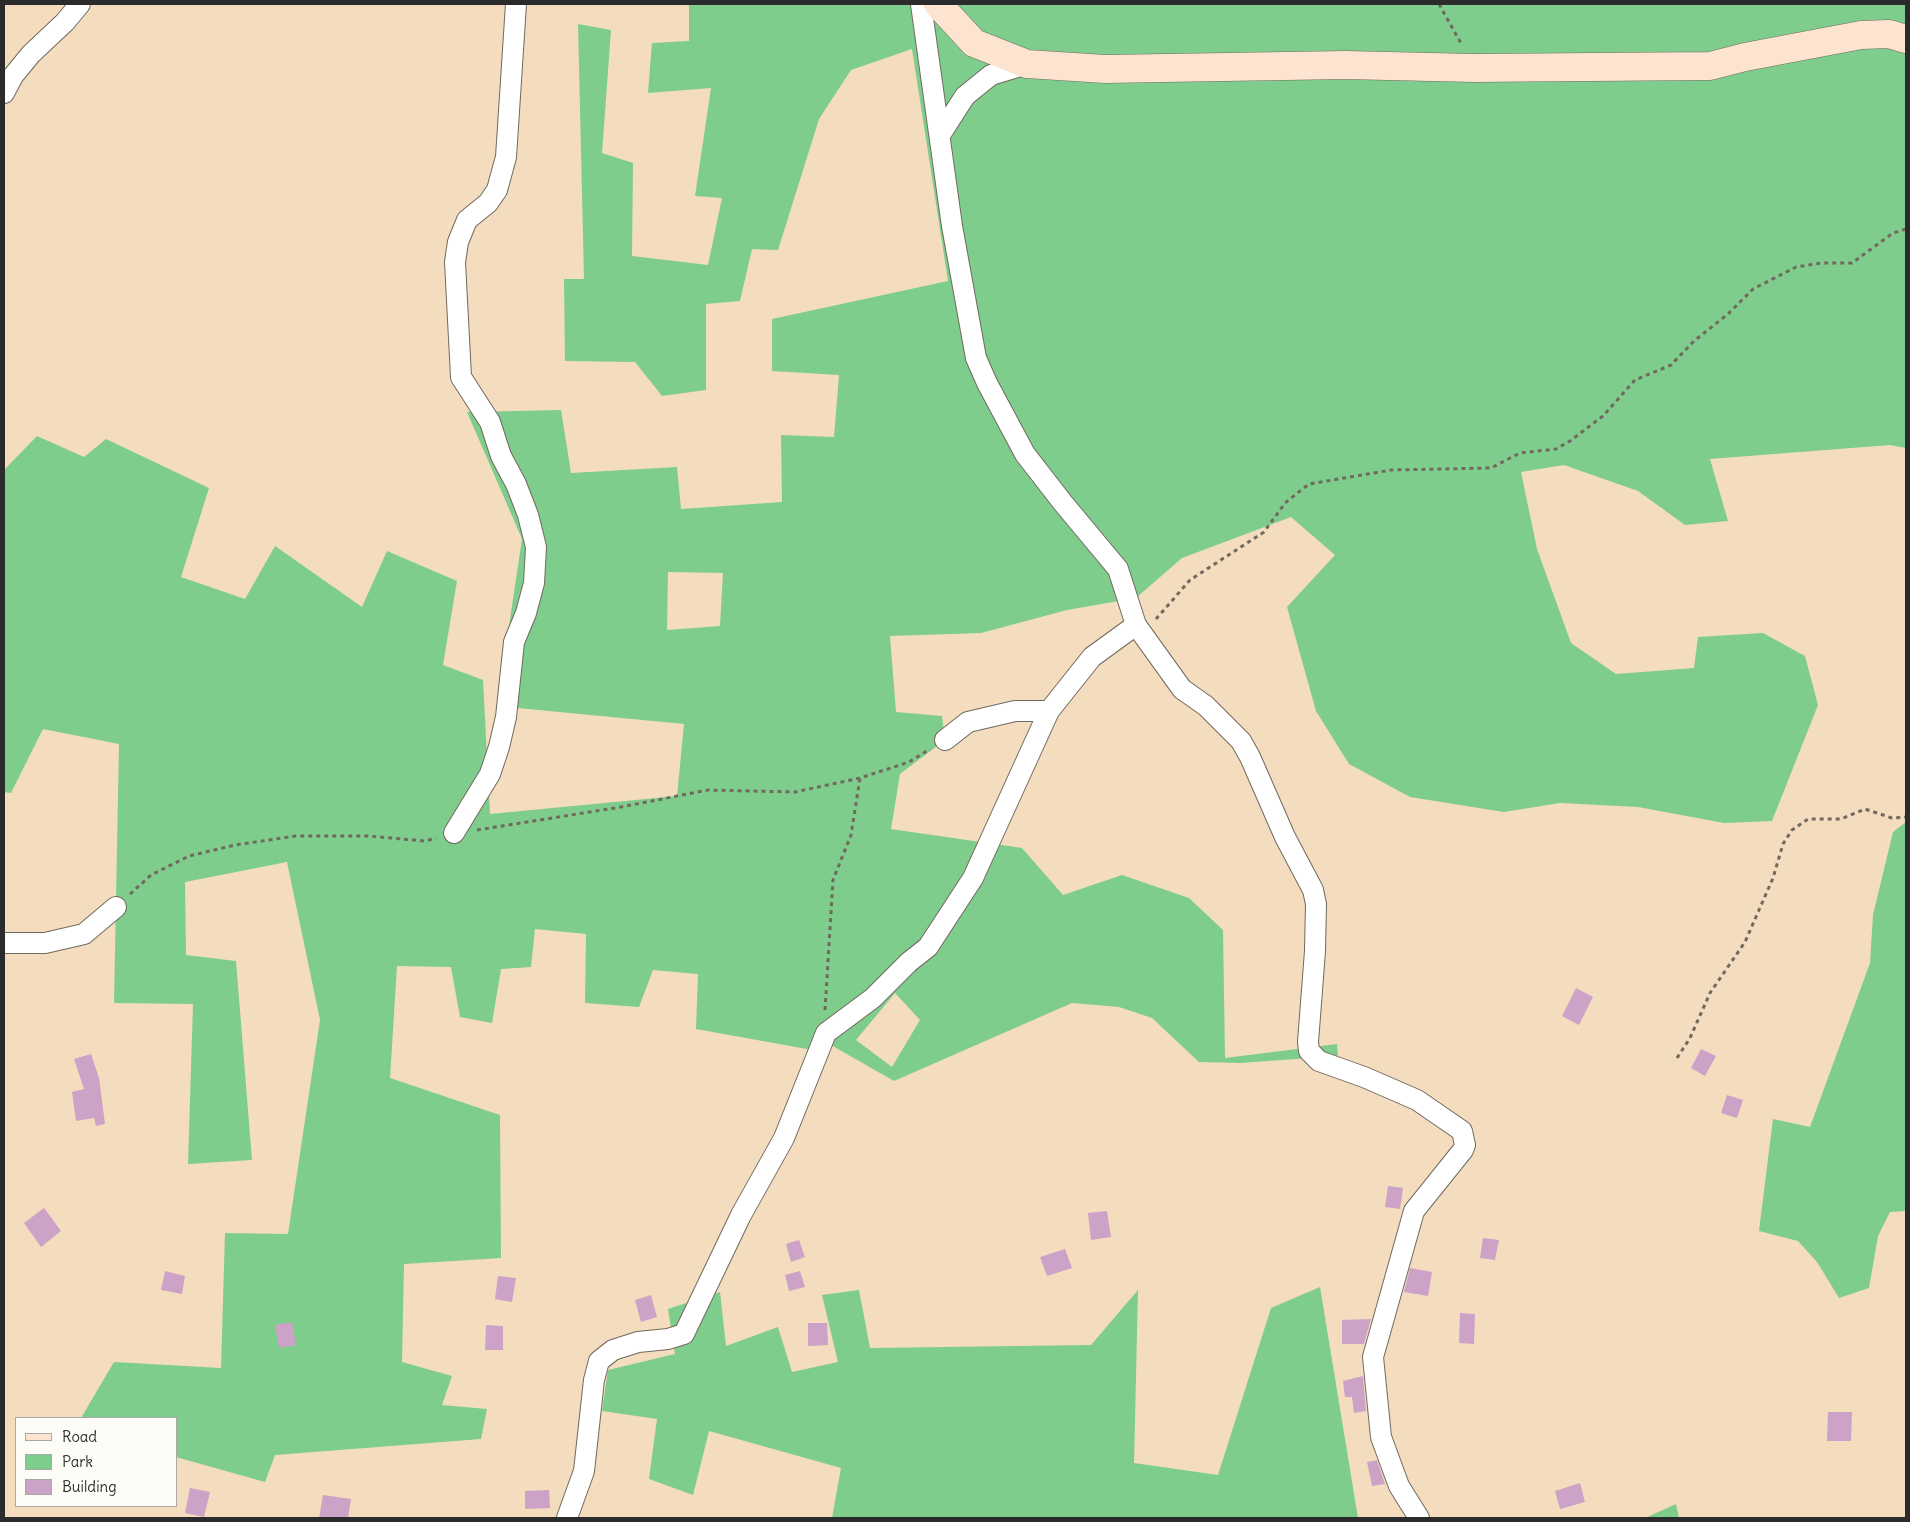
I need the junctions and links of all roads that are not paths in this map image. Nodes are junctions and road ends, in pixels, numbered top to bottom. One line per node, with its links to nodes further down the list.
1 (80, 4): 7 (street)
2 (516, 4): 12 (street)
3 (921, 4): 8 (street)
4 (938, 4): 6 (street)
5 (1906, 39): 6 (street)
6 (1027, 64): 8 (street)
7 (4, 93)
8 (940, 135): 9 (street)
9 (1139, 630): 10 (street); 16 (street)
10 (1048, 711): 11 (street); 15 (street)
11 (945, 740)
12 (454, 833)
13 (116, 907): 14 (street)
14 (4, 943)
15 (567, 1518)
16 (1419, 1518)

